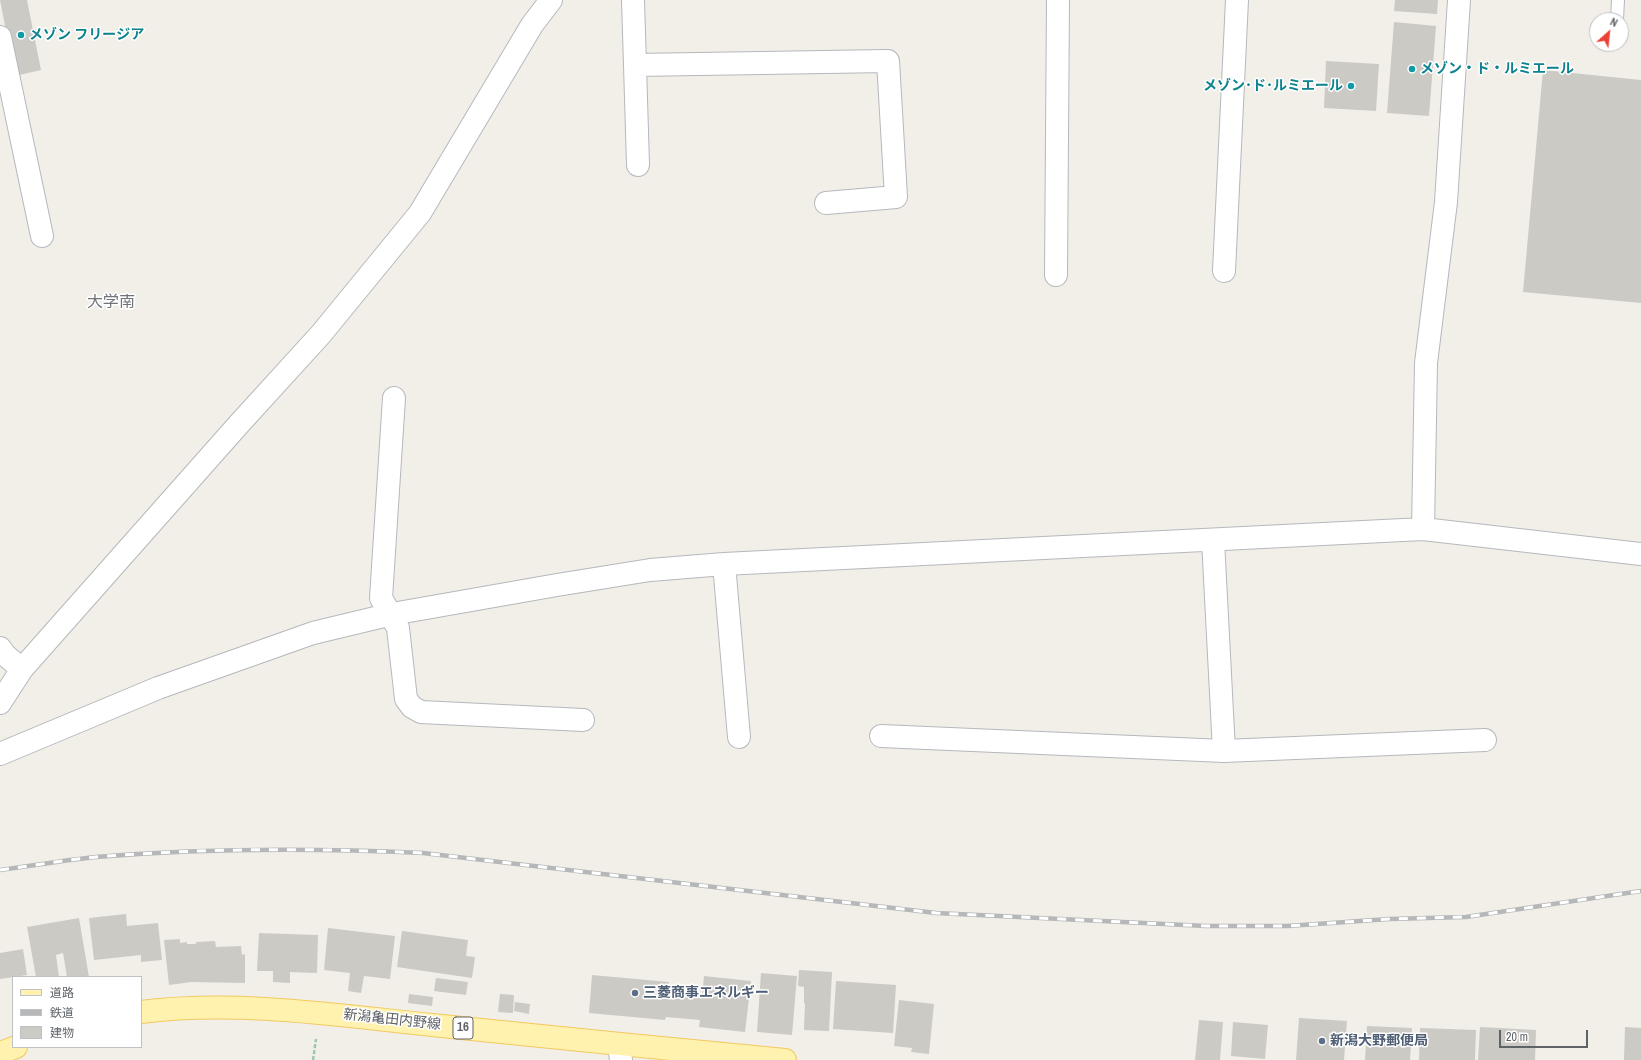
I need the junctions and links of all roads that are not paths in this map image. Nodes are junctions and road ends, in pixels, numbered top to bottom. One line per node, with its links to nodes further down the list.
1 (550, 0): 22 (street)
2 (633, 0): 9 (street)
3 (1058, 0): 14 (street)
4 (1237, 0): 13 (street)
5 (1459, 0): 16 (street)
6 (1618, 0): 7 (lane)
7 (1618, 12)
8 (0, 37): 12 (street)
9 (635, 65): 10 (street); 11 (street)
10 (638, 165)
11 (826, 202)
12 (42, 236)
13 (1224, 271)
14 (1056, 275)
15 (394, 398): 20 (street)
16 (1423, 530): 17 (street); 18 (street)
17 (1213, 540): 19 (street); 28 (street)
18 (1641, 554)
19 (724, 564): 20 (street); 26 (street)
20 (392, 614): 24 (street); 29 (street)
21 (0, 648): 22 (street)
22 (22, 669): 23 (street)
23 (0, 704)
24 (583, 720)
25 (881, 736): 28 (street)
26 (740, 737)
27 (1485, 740): 28 (street)
28 (1224, 751)
29 (0, 754)
30 (142, 1012): 32 (main road, 新潟亀田内野線 / 16)
31 (14, 1048): 33 (main road)
32 (620, 1052): 34 (main road, 新潟亀田内野線 / 16)
33 (0, 1054)
34 (785, 1060)

